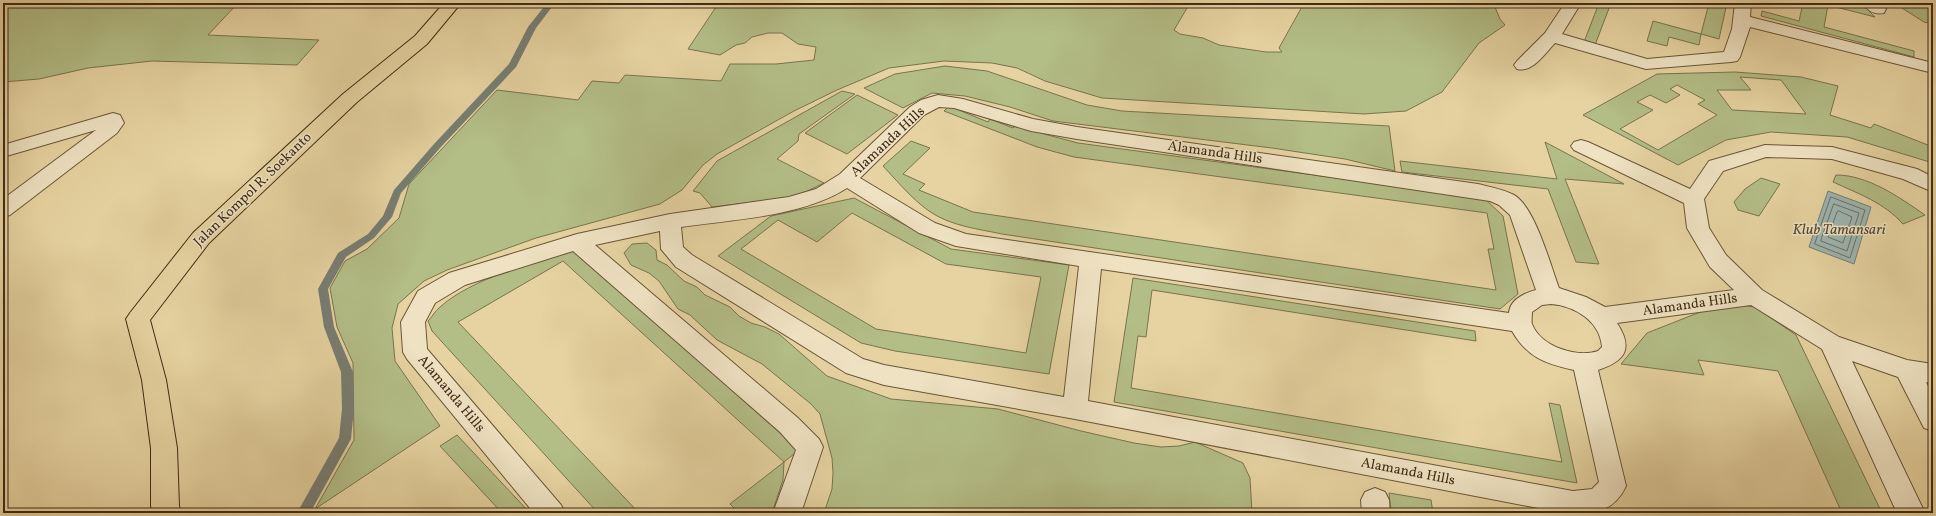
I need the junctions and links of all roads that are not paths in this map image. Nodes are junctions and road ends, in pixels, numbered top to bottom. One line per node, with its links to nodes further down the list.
1 (453, 3): 27 (main road, Jalan Kompol R. Soekanto)
2 (1573, 3): 5 (street)
3 (1743, 3): 4 (street)
4 (1743, 20): 5 (street); 7 (street)
5 (1552, 36): 6 (street)
6 (1523, 65)
7 (1933, 68)
8 (1581, 146): 12 (street)
9 (3, 151): 13 (street)
10 (847, 179): 14 (street, Alamanda Hills); 16 (street, Alamanda Hills); 17 (street, Alamanda Hills)
11 (1933, 185): 12 (street)
12 (1694, 198): 18 (street)
13 (3, 210)
14 (670, 221): 15 (street, Alamanda Hills); 25 (street, Alamanda Hills)
15 (577, 242): 28 (street, Alamanda Hills); 29 (street)
16 (1091, 260): 20 (street, Alamanda Hills); 25 (street)
17 (1550, 296): 19 (street); 20 (street)
18 (1754, 296): 19 (street, Alamanda Hills); 21 (street)
19 (1601, 316): 22 (street)
20 (1520, 323): 22 (street)
21 (1831, 343): 23 (street); 30 (street)
22 (1584, 364): 25 (street, Alamanda Hills)
23 (1906, 370): 24 (street); 26 (street)
24 (1933, 374)
25 (1075, 409)
26 (1933, 421)
27 (167, 513)
28 (551, 513)
29 (787, 513)
30 (1911, 513)

